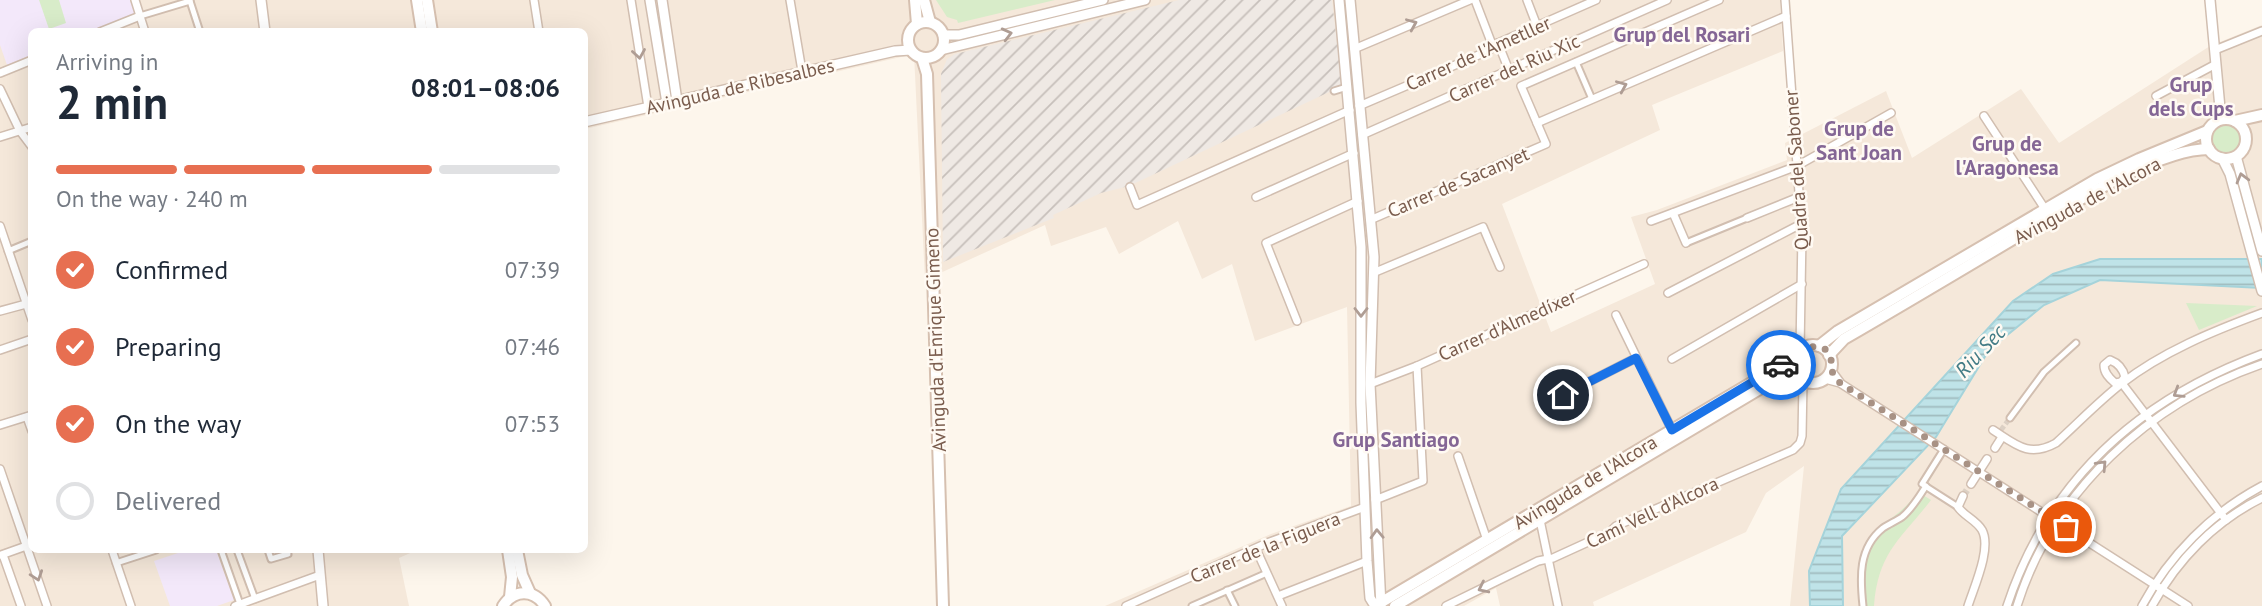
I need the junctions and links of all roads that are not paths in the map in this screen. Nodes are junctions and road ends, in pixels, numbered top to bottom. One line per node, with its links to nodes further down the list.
1 (135, 0): 24 (street)
2 (261, 0): 32 (street)
3 (417, 0): 33 (main road)
4 (427, 0): 34 (main road)
5 (534, 0): 35 (street)
6 (631, 0): 55 (street, one-way to 55)
7 (650, 0): 54 (street)
8 (662, 0): 54 (street)
9 (790, 0): 47 (street)
10 (915, 0): 27 (main road)
11 (924, 0): 26 (main road)
12 (1103, 0): 37 (street)
13 (1145, 0): 42 (street, one-way to 13)
14 (1339, 0): 40 (street)
15 (1350, 0): 40 (street)
16 (1472, 0): 38 (street); 40 (street, one-way to 16)
17 (1527, 0): 28 (street)
18 (1595, 0): 28 (street, Carrer de l'Ametller)
19 (1667, 0): 68 (street, Carrer del Riu Xic)
20 (1719, 0): 44 (street)
21 (1785, 0): 25 (street, Quadra del Saboner)
22 (2210, 0): 41 (street)
23 (190, 1): 24 (street); 31 (street)
24 (140, 16): 29 (street); 30 (street)
25 (1786, 16): 53 (street, one-way to 25); 75 (street, Quadra del Saboner)
26 (930, 22): 27 (main road); 37 (main road)
27 (918, 24): 39 (main road)
28 (1537, 26): 38 (street, Carrer de l'Ametller)
29 (111, 28)
30 (144, 28)
31 (199, 28)
32 (264, 28)
33 (421, 28)
34 (431, 28)
35 (539, 28)
36 (2262, 31): 41 (street)
37 (943, 35): 42 (main road)
38 (1495, 45): 46 (street); 56 (street, Carrer de l'Ametller)
39 (909, 46): 42 (main road); 47 (street, Avinguda de Ribesalbes)
40 (1349, 49): 49 (street); 56 (street)
41 (2215, 50): 45 (street)
42 (932, 55): 181 (main road, Avinguda d'Enrique Gimeno)
43 (28, 62): 48 (street)
44 (1576, 62): 53 (street); 63 (street)
45 (2216, 64): 52 (street); 60 (street)
46 (1507, 68)
47 (802, 71): 54 (street, Avinguda de Ribesalbes)
48 (0, 73)
49 (1348, 87): 51 (street); 56 (street)
50 (0, 89): 65 (street)
51 (1334, 91)
52 (2156, 96)
53 (1592, 99): 63 (street)
54 (672, 102): 55 (street, Avinguda de Ribesalbes)
55 (648, 107): 61 (street, Avinguda de Ribesalbes)
56 (1355, 108): 68 (street); 72 (street); 76 (street, Carrer de l'Ametller)
57 (1891, 113): 75 (street)
58 (2262, 115): 62 (main road); 67 (main road)
59 (1984, 116): 80 (street)
60 (2221, 119): 62 (main road); 66 (main road)
61 (588, 121)
62 (2235, 121): 67 (main road)
63 (1537, 123): 83 (street, Carrer de Sacanyet)
64 (28, 128): 65 (street)
65 (20, 131): 69 (street); 70 (street)
66 (2207, 131): 71 (main road); 80 (main road, Avinguda de l'Alcora)
67 (2245, 131): 73 (main road)
68 (1362, 135): 72 (street)
69 (0, 137)
70 (28, 142)
71 (2208, 149): 74 (main road); 111 (main road, Avinguda de l'Alcora)
72 (1358, 151): 77 (street); 79 (street)
73 (2236, 156): 74 (main road); 89 (street, one-way to 73)
74 (2222, 159): 89 (street)
75 (1797, 166): 78 (street, Quadra del Saboner); 81 (street)
76 (1130, 187)
77 (1256, 197)
78 (1799, 197): 82 (street); 85 (street, Quadra del Saboner)
79 (1363, 199): 83 (street); 91 (street); 105 (street)
80 (2045, 209): 108 (main road, Avinguda de l'Alcora)
81 (1673, 212): 84 (street); 87 (street)
82 (1747, 218): 87 (street)
83 (1370, 220): 92 (street)
84 (1651, 221)
85 (1801, 224): 97 (street, Quadra del Saboner); 99 (street)
86 (0, 226): 90 (street)
87 (1686, 243)
88 (28, 244): 90 (street)
89 (2258, 248): 98 (street)
90 (8, 251): 100 (street)
91 (1362, 257): 92 (street); 96 (street)
92 (1374, 257): 95 (street)
93 (1644, 264): 115 (street, Carrer d'Almedíxer)
94 (1500, 267): 95 (street)
95 (1373, 274): 96 (street); 119 (street)
96 (1361, 275): 139 (street, one-way to 139)
97 (1802, 284): 108 (street, Quadra del Saboner); 113 (street)
98 (2262, 291)
99 (1668, 293)
100 (26, 304): 101 (street); 102 (street)
101 (28, 309)
102 (0, 311)
103 (2262, 313): 118 (street)
104 (1616, 315): 112 (street)
105 (1297, 321)
106 (28, 340): 109 (street)
107 (2076, 343): 123 (street)
108 (1805, 348): 111 (main road); 117 (main road); 126 (main road, Avinguda de l'Alcora)
109 (0, 349)
110 (2262, 354): 121 (street, one-way to 121)
111 (1829, 355): 116 (main road)
112 (1636, 358): 120 (street); 126 (street)
113 (1672, 359)
114 (2262, 364): 124 (street)
115 (1417, 366): 119 (street, Carrer d'Almedíxer); 138 (street)
116 (1828, 374): 117 (main road); 128 (street)
117 (1800, 378): 143 (main road, Avinguda de l'Alcora); 160 (street, Camí Vell d'Alcora)
118 (2121, 383): 121 (street); 127 (street)
119 (1370, 384): 138 (street)
120 (1541, 406)
121 (2145, 414): 124 (street); 142 (street)
122 (28, 416): 125 (street)
123 (2010, 418)
124 (2150, 421): 141 (street); 142 (street, one-way to 124)
125 (0, 425)
126 (1672, 430): 145 (main road, Avinguda de l'Alcora)
127 (1995, 447)
128 (1944, 449): 132 (street); 134 (street)
129 (1458, 456): 145 (street)
130 (1987, 459): 132 (street)
131 (0, 469): 146 (street)
132 (1979, 472): 133 (street); 142 (street)
133 (1971, 484)
134 (1924, 485): 140 (street); 189 (street)
135 (2262, 486): 141 (street)
136 (1963, 496): 140 (street)
137 (2262, 498): 144 (street)
138 (1375, 500): 139 (street); 175 (street, one-way to 138)
139 (1365, 507): 148 (street, Carrer de la Figuera); 161 (street)
140 (1958, 507): 190 (street)
141 (2220, 513): 144 (street); 165 (street)
142 (2053, 519): 165 (street); 191 (street); 192 (street)
143 (1540, 520): 160 (street); 186 (main road, Avinguda de l'Alcora)
144 (2225, 520): 166 (street)
145 (1487, 540): 175 (main road, Avinguda de l'Alcora)
146 (28, 542)
147 (28, 545): 159 (street)
148 (1256, 549): 163 (street); 170 (street, Carrer de la Figuera)
149 (31, 553): 177 (street, one-way to 177)
150 (113, 553): 162 (street)
151 (147, 553): 162 (street)
152 (222, 553): 173 (street)
153 (238, 553): 171 (street)
154 (269, 553): 155 (street)
155 (288, 553)
156 (318, 553): 164 (street)
157 (508, 553): 172 (main road)
158 (518, 553): 168 (main road)
159 (1, 555): 176 (street)
160 (1548, 558): 187 (street, Camí Vell d'Alcora, one-way to 187); 188 (street)
161 (1367, 561): 169 (street); 175 (street)
162 (116, 563): 178 (street)
163 (1267, 573): 167 (street); 169 (street)
164 (320, 575): 171 (street); 179 (street)
165 (2154, 584): 166 (street); 193 (street)
166 (2161, 589): 194 (street); 195 (street)
167 (1227, 590): 174 (street); 184 (street)
168 (530, 593): 172 (main road); 180 (main road)
169 (1278, 596): 185 (street)
170 (1148, 597): 182 (street, Carrer de la Figuera); 183 (street)
171 (255, 599): 173 (street)
172 (507, 602)
173 (237, 605)
174 (1196, 605)
175 (1378, 605)
176 (21, 606)
177 (47, 606)
178 (131, 606)
179 (323, 606)
180 (545, 606)
181 (943, 606)
182 (1126, 606)
183 (1152, 606)
184 (1235, 606)
185 (1282, 606)
186 (1395, 606)
187 (1446, 606)
188 (1558, 606)
189 (1863, 606)
190 (1968, 606)
191 (2007, 606)
192 (2017, 606)
193 (2142, 606)
194 (2152, 606)
195 (2188, 606)

